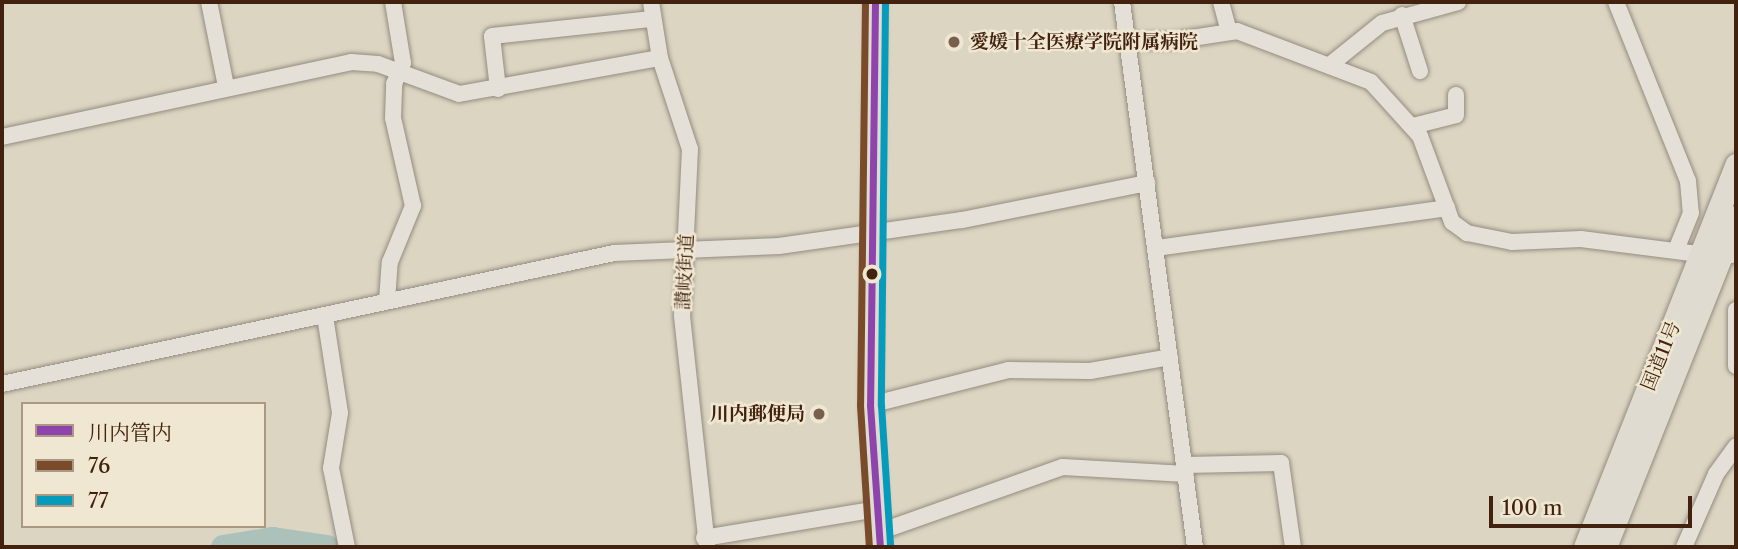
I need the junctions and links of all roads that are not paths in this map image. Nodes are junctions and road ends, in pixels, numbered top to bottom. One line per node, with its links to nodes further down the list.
1 (209, 2): 17 (street)
2 (393, 2): 15 (street)
3 (651, 2): 10 (street, 讃岐街道)
4 (876, 2): 26 (main road)
5 (1122, 2): 12 (street)
6 (1221, 2): 11 (street)
7 (1458, 2): 9 (street)
8 (1616, 2): 29 (street)
9 (1398, 11): 14 (street); 16 (street)
10 (652, 19): 13 (street, 讃岐街道); 18 (street)
11 (1229, 32): 12 (street); 14 (street)
12 (1128, 41): 23 (street)
13 (660, 58): 18 (street); 27 (street, 讃岐街道)
14 (1331, 64): 20 (street)
15 (398, 71): 17 (street); 18 (street); 31 (street)
16 (1420, 71)
17 (226, 86): 21 (street)
18 (498, 89)
19 (1456, 95): 20 (street)
20 (1413, 126): 24 (street)
21 (2, 136)
22 (1736, 165): 30 (highway, 国道11号)
23 (1147, 183): 26 (street); 28 (street)
24 (1447, 208): 28 (street); 29 (street)
25 (1736, 217): 30 (highway, 国道11号)
26 (869, 233): 27 (street); 37 (main road)
27 (685, 247): 31 (street); 42 (street, 讃岐街道)
28 (1156, 248): 34 (street)
29 (1676, 250): 30 (street)
30 (1724, 258): 46 (highway, 国道11号); 47 (highway, 国道11号)
31 (387, 302): 33 (street)
32 (1736, 310): 35 (street)
33 (325, 316): 36 (street); 43 (street)
34 (1170, 357): 37 (street); 39 (street)
35 (1736, 366)
36 (2, 384)
37 (870, 405): 40 (main road)
38 (1736, 446): 48 (street)
39 (1186, 469): 41 (street); 44 (street); 45 (street)
40 (877, 509): 41 (main road); 42 (street)
41 (879, 540)
42 (706, 542)
43 (347, 547)
44 (1195, 547)
45 (1293, 547)
46 (1585, 547)
47 (1605, 547)
48 (1684, 547)

